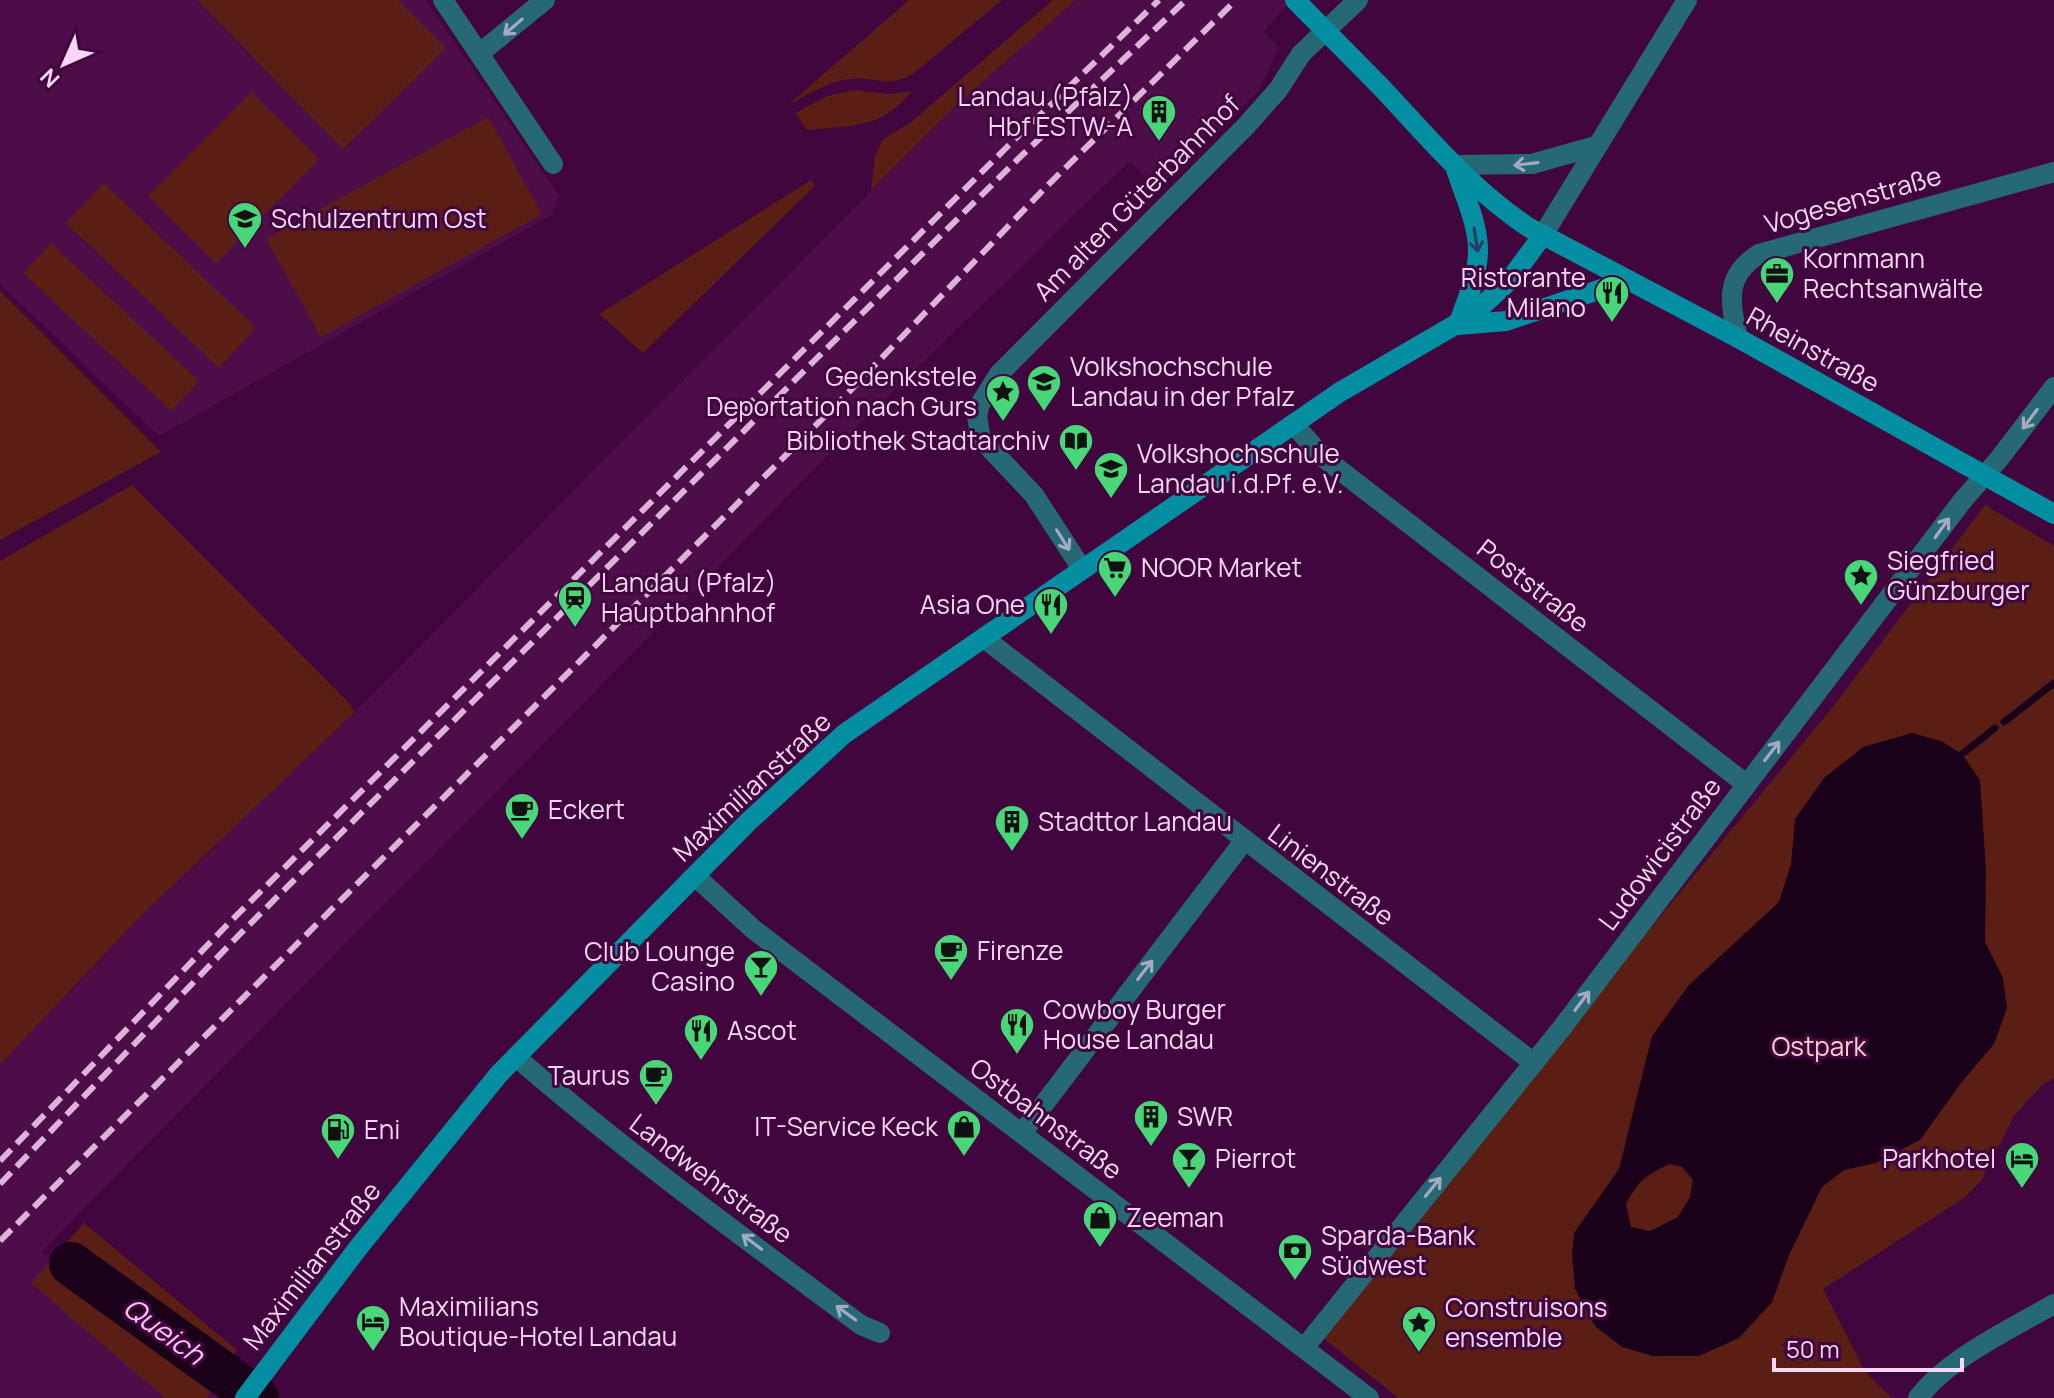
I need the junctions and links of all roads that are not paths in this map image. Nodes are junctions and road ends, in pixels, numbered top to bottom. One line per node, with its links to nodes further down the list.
1 (443, 0): 6 (street)
2 (545, 0): 6 (street, one-way to 6)
3 (1295, 0): 9 (street, Rheinstraße, bridge)
4 (1358, 0): 19 (street, Am alten Güterbahnhof, one-way to 19)
5 (1687, 0): 7 (street)
6 (480, 53): 8 (street)
7 (1596, 146): 9 (street, one-way to 9); 11 (street)
8 (553, 164)
9 (1455, 165): 11 (street, Rheinstraße); 13 (street, one-way to 13)
10 (2054, 172): 14 (street, Vogesenstraße)
11 (1543, 235): 12 (street, Rheinstraße); 13 (street, Maximilianstraße)
12 (1628, 280): 13 (street, Maximilianstraße); 14 (street, Rheinstraße)
13 (1458, 325): 16 (street, Maximilianstraße)
14 (1738, 338): 17 (street, Rheinstraße)
15 (2054, 387): 17 (street, Ludowicistraße, one-way to 17)
16 (1293, 424): 19 (street, Maximilianstraße); 21 (street, Poststraße)
17 (1985, 475): 18 (street, Rheinstraße); 21 (street, Ludowicistraße, one-way to 17)
18 (2054, 514)
19 (1082, 569): 20 (street, Maximilianstraße)
20 (984, 638): 22 (street, Linienstraße); 23 (street, Maximilianstraße)
21 (1746, 784): 25 (street, Ludowicistraße, one-way to 21)
22 (1244, 841): 25 (street, Linienstraße); 26 (street, one-way to 22)
23 (695, 876): 24 (street, Maximilianstraße); 26 (street, Ostbahnstraße)
24 (516, 1057): 28 (street, Landwehrstraße, one-way to 24); 30 (street, Maximilianstraße)
25 (1534, 1063): 29 (street, Ludowicistraße, one-way to 25)
26 (1022, 1133): 29 (street, Ostbahnstraße)
27 (2054, 1304): 32 (street)
28 (880, 1333)
29 (1304, 1348): 31 (street, Ostbahnstraße)
30 (245, 1398)
31 (1369, 1398)
32 (1918, 1398)

